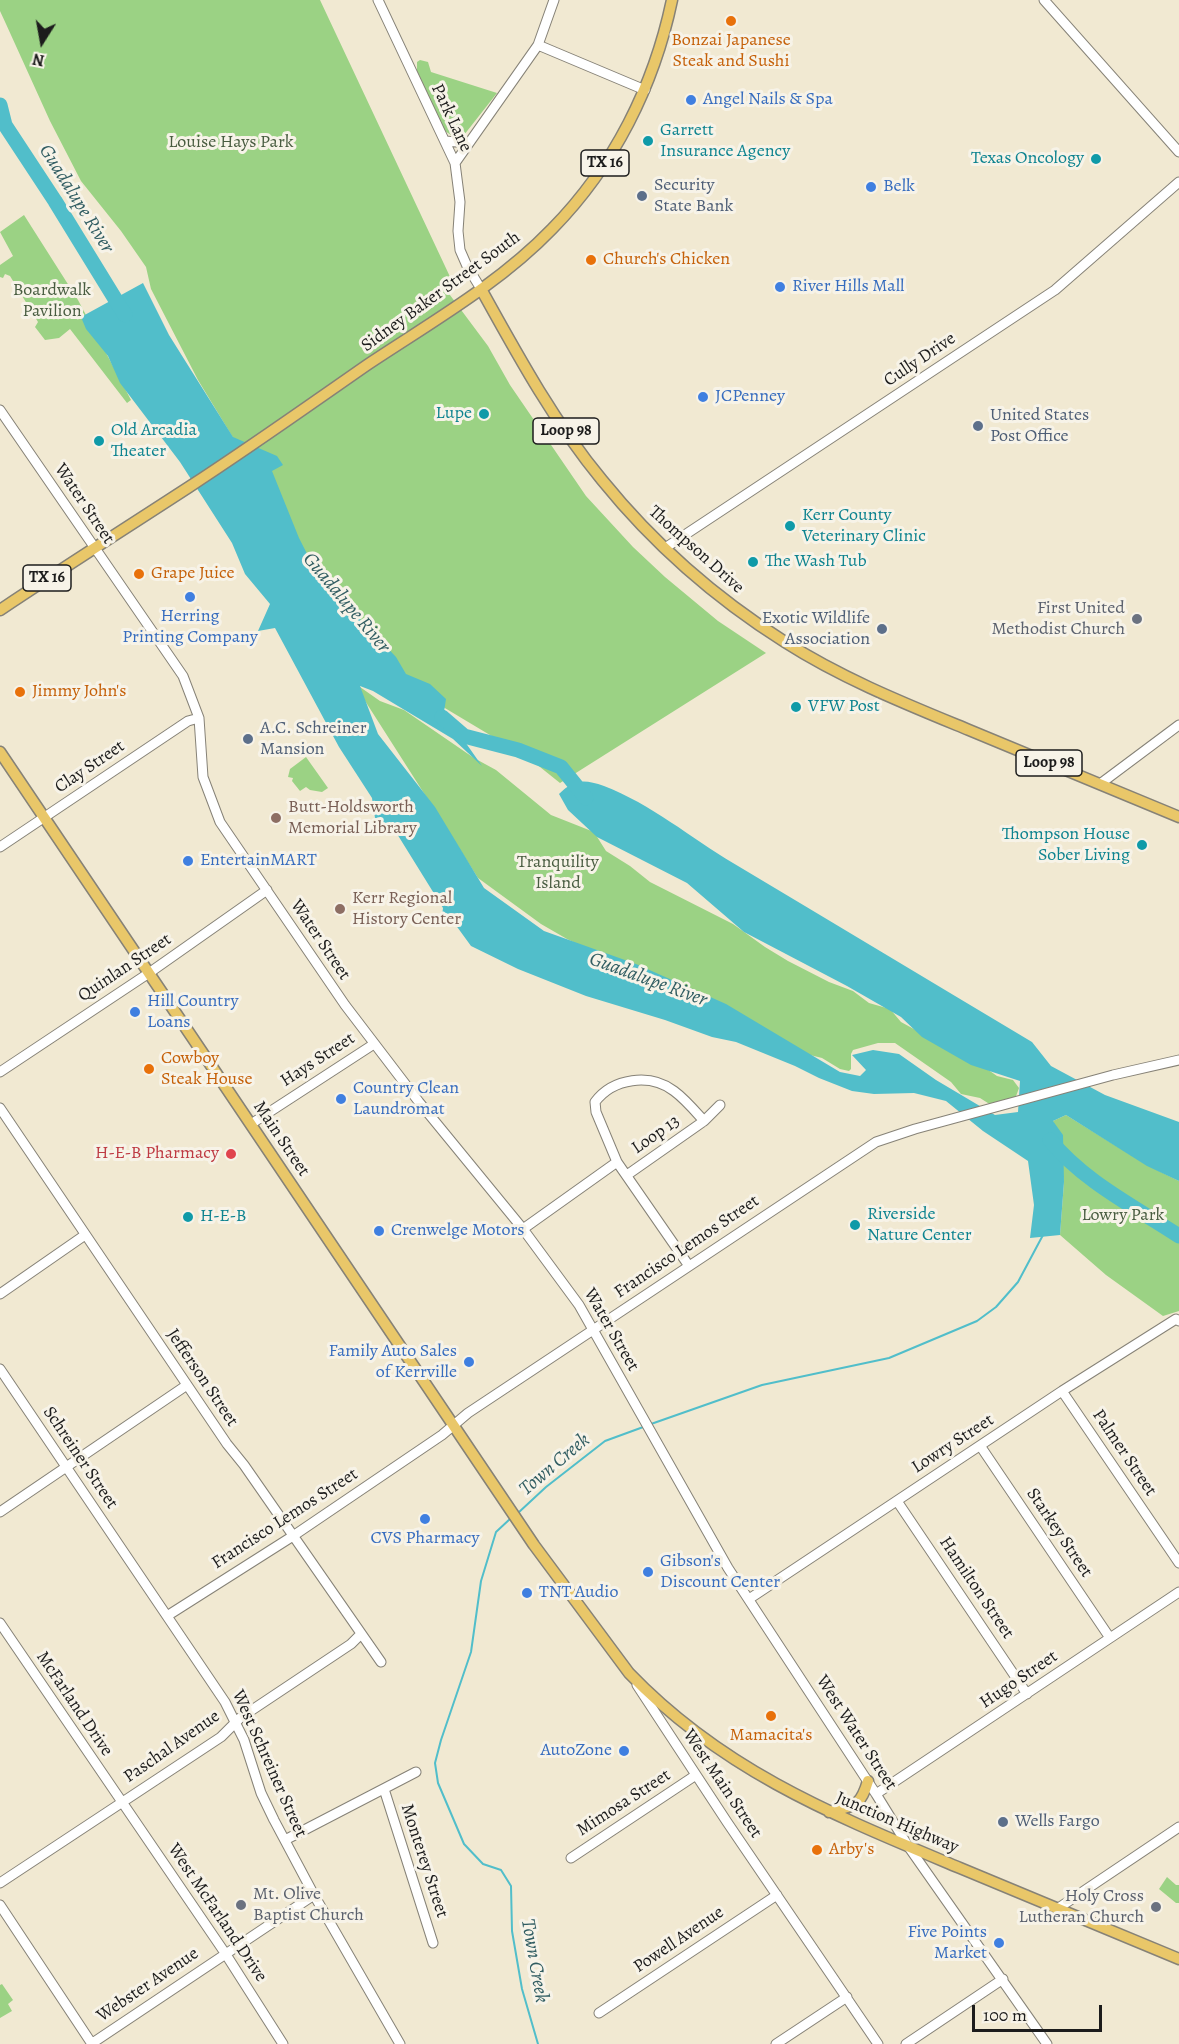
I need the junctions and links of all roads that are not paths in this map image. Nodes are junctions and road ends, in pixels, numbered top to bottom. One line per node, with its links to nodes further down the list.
1 (378, 0): 7 (street, Park Lane)
2 (554, 0): 5 (street)
3 (672, 0): 6 (main road, Sidney Baker Street South / TX 16)
4 (1044, 0): 9 (street)
5 (538, 45): 6 (street); 8 (street)
6 (645, 90): 12 (main road, Sidney Baker Street South / TX 16)
7 (445, 141): 8 (street); 10 (street, Park Lane)
8 (469, 143): 10 (street)
9 (1179, 152)
10 (455, 163): 12 (street, Park Lane)
11 (1179, 182): 15 (street, Cully Drive)
12 (481, 289): 14 (main road, Sidney Baker Street South / TX 16); 15 (main road, Thompson Drive / Loop 98)
13 (0, 410): 14 (street, Water Street)
14 (95, 547): 16 (main road, TX 16); 17 (street, Water Street)
15 (665, 548): 20 (main road, Thompson Drive / Loop 98)
16 (0, 610)
17 (199, 718): 21 (street, Clay Street); 24 (street, Water Street)
18 (1179, 725): 20 (street)
19 (0, 752): 21 (main road, Main Street)
20 (1100, 784): 22 (main road, Thompson Drive / Loop 98)
21 (44, 817): 23 (street, Clay Street); 25 (main road, Main Street)
22 (1179, 817)
23 (0, 847)
24 (267, 890): 25 (street, Quinlan Street); 26 (street, Water Street)
25 (149, 973): 28 (street, Quinlan Street); 32 (main road, Main Street)
26 (374, 1044): 32 (street, Hays Street); 35 (street, Water Street)
27 (1179, 1060): 37 (street, Francisco Lemos Street)
28 (0, 1072)
29 (720, 1106): 31 (street, Loop 13)
30 (0, 1108): 36 (street, Jefferson Street)
31 (704, 1121): 33 (street, Loop 13); 34 (street, Loop 13)
32 (251, 1124): 44 (main road, Main Street)
33 (617, 1162): 34 (street); 35 (street)
34 (627, 1175): 37 (street)
35 (523, 1229): 40 (street, Water Street)
36 (85, 1235): 38 (street); 42 (street, Jefferson Street)
37 (688, 1266): 40 (street, Francisco Lemos Street)
38 (0, 1293)
39 (1178, 1320): 43 (street, Lowry Street)
40 (594, 1329): 44 (street, Francisco Lemos Street); 46 (street, Water Street)
41 (0, 1369): 47 (street, Schreiner Street)
42 (187, 1385): 47 (street); 50 (street, Jefferson Street)
43 (1062, 1391): 45 (street, Lowry Street); 52 (street, Palmer Street)
44 (454, 1425): 50 (street, Francisco Lemos Street); 51 (main road, Main Street)
45 (981, 1447): 48 (street, Lowry Street); 59 (street, Starkey Street)
46 (669, 1461): 55 (street, West Water Street)
47 (67, 1467): 49 (street); 53 (street, Schreiner Street)
48 (897, 1501): 55 (street, Lowry Street); 62 (street, Hamilton Street)
49 (0, 1512)
50 (293, 1536): 56 (street, Francisco Lemos Street); 58 (street, Jefferson Street)
51 (534, 1545): 61 (main road, West Main Street)
52 (1179, 1563)
53 (133, 1566): 56 (street, West Schreiner Street)
54 (1179, 1592): 59 (street, Hugo Street)
55 (749, 1599): 66 (street, West Water Street)
56 (167, 1616): 63 (street, West Schreiner Street)
57 (0, 1623): 69 (street, McFarland Drive)
58 (361, 1635): 60 (street, Jefferson Street); 63 (street, Paschal Avenue)
59 (1110, 1638): 62 (street, Hugo Street)
60 (381, 1662)
61 (629, 1673): 65 (street, West Main Street); 70 (main road, Junction Highway)
62 (1027, 1694): 68 (street, Hugo Street)
63 (236, 1722): 69 (street, Paschal Avenue); 72 (street, West Schreiner Street)
64 (416, 1772): 67 (street)
65 (696, 1775): 74 (street, Mimosa Street); 77 (street, West Main Street)
66 (868, 1781): 68 (street, West Water Street); 70 (main road)
67 (384, 1789): 72 (street); 80 (street, Monterey Street)
68 (876, 1794): 73 (street, West Water Street)
69 (121, 1803): 75 (street, Paschal Avenue); 81 (street, West McFarland Drive)
70 (829, 1812): 73 (main road, Junction Highway)
71 (1179, 1827): 79 (street)
72 (285, 1840): 76 (street, West Schreiner Street)
73 (908, 1846): 79 (main road, Junction Highway); 83 (street, West Water Street)
74 (570, 1858)
75 (0, 1884)
76 (314, 1895): 81 (street, Webster Avenue); 88 (street, West Schreiner Street)
77 (777, 1895): 84 (street, West Main Street); 85 (street, Powell Avenue)
78 (0, 1905): 86 (street)
79 (1057, 1909): 82 (main road, Junction Highway)
80 (433, 1943)
81 (225, 1953): 86 (street, Webster Avenue); 87 (street, West McFarland Drive)
82 (1179, 1959)
83 (1003, 1979): 91 (street); 92 (street, West Water Street)
84 (846, 1997): 89 (street); 90 (street, West Main Street)
85 (599, 2013)
86 (92, 2044)
87 (283, 2044)
88 (400, 2044)
89 (776, 2044)
90 (878, 2044)
91 (906, 2044)
92 (1047, 2044)

